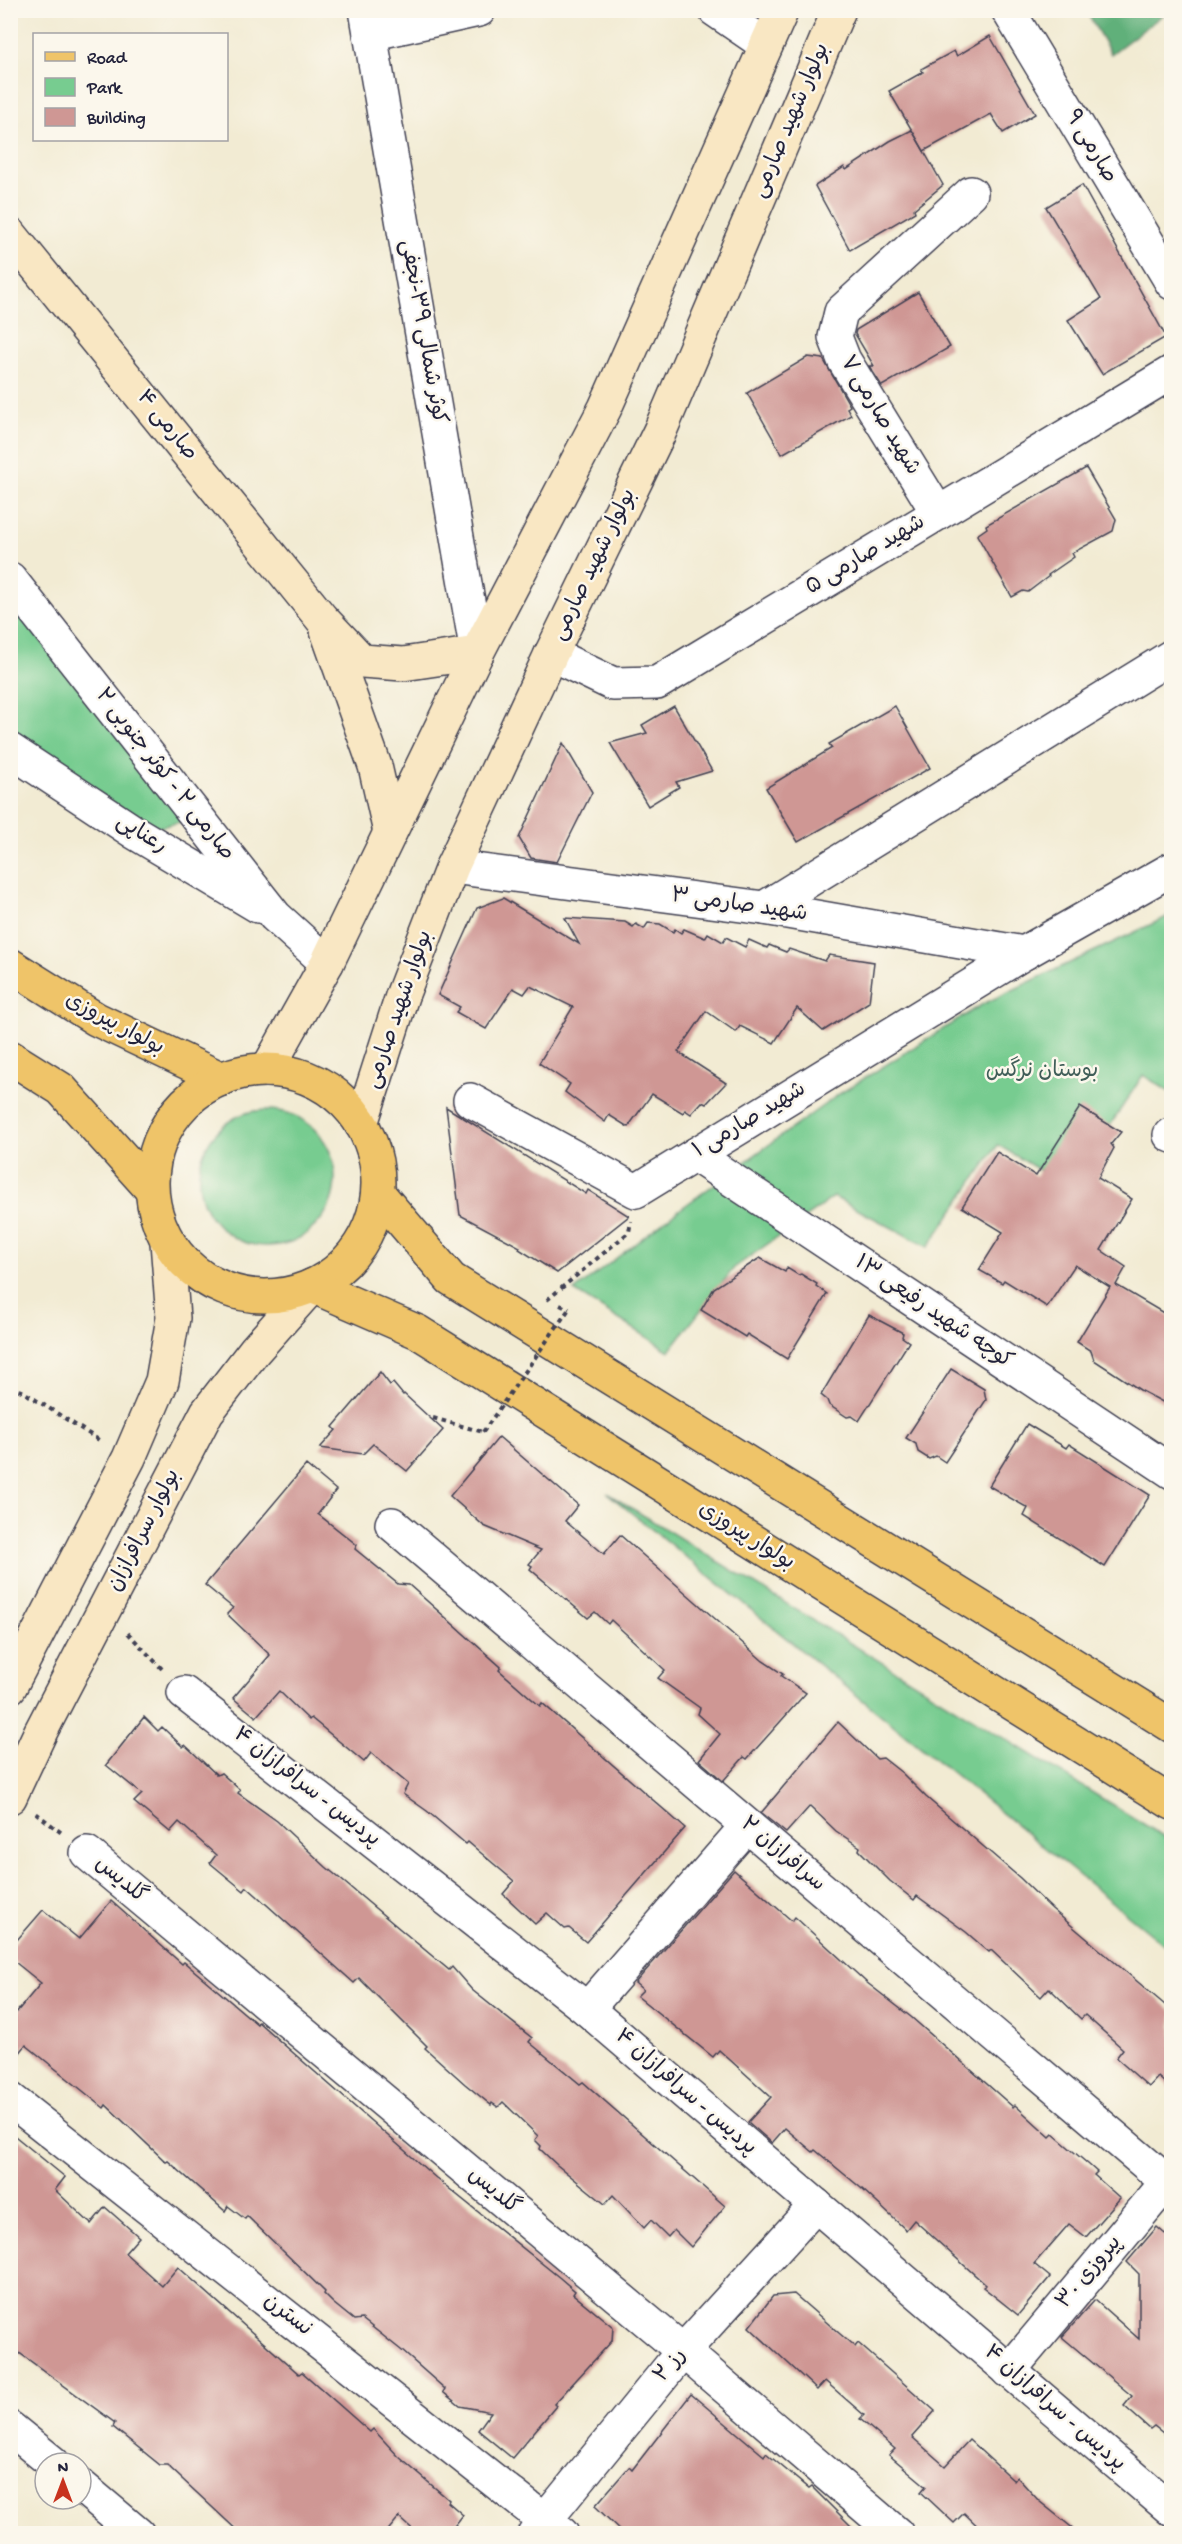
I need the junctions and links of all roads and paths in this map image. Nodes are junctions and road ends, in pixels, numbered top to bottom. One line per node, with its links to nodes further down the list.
1 (479, 10): 6 (street)
2 (715, 10): 7 (street)
3 (782, 10): 7 (main road)
4 (839, 10): 16 (main road, بولوار شهید صارمی)
5 (1008, 10): 10 (street, صارمی ۹)
6 (368, 22): 15 (street, کوثر شمالی ۳۹-نجفی)
7 (766, 45): 15 (main road)
8 (971, 193): 12 (street, شهید صارمی ۷)
9 (10, 234): 14 (main road, صارمی ۴)
10 (1172, 283)
11 (1172, 372): 12 (street, شهید صارمی ۵)
12 (938, 513): 16 (street, شهید صارمی ۵)
13 (10, 579): 23 (street, صارمی ۲ - کوثر جنوبی ۲)
14 (322, 618): 15 (main road, صارمی ۴); 19 (main road)
15 (477, 653): 19 (main road)
16 (551, 654): 20 (main road, بولوار شهید صارمی)
17 (1172, 656): 22 (street)
18 (10, 750): 23 (street, رعناپی)
19 (390, 832): 25 (main road)
20 (452, 867): 22 (street, شهید صارمی ۳); 31 (main road, بولوار شهید صارمی)
21 (1172, 869): 24 (street, شهید صارمی ۱)
22 (764, 908): 24 (street, شهید صارمی ۳)
23 (275, 916): 25 (street, صارمی ۲ - کوثر جنوبی ۲)
24 (1024, 953): 32 (street, شهید صارمی ۱)
25 (327, 963): 28 (main road)
26 (10, 965): 29 (main road, بولوار پیروزی)
27 (10, 1057): 33 (main road)
28 (267, 1070): 29 (main road); 31 (main road)
29 (222, 1079): 33 (main road)
30 (470, 1100): 34 (street)
31 (361, 1124): 35 (main road)
32 (695, 1155): 34 (street, شهید صارمی ۱); 41 (street, کوچه شهید رفیعی ۱۳)
33 (151, 1189): 36 (main road)
34 (636, 1191): 39 (path, bridge)
35 (378, 1193): 37 (main road); 46 (main road)
36 (167, 1242): 37 (main road); 40 (main road)
37 (312, 1286): 43 (main road, بولوار سرافرازان); 48 (main road, بولوار پیروزی)
38 (10, 1386): 40 (path)
39 (433, 1418)
40 (129, 1458): 44 (main road)
41 (1172, 1472)
42 (392, 1524): 49 (street, سرافرازان ۲)
43 (105, 1608): 45 (path); 47 (main road, بولوار سرافرازان)
44 (10, 1687)
45 (184, 1693): 51 (street, پردیس - سرافرازان ۴)
46 (1172, 1725)
47 (11, 1796): 50 (path)
48 (1172, 1803)
49 (747, 1826): 51 (street); 53 (street, سرافرازان ۲)
50 (87, 1853): 55 (street, گلدیس)
51 (587, 2009): 54 (street, پردیس - سرافرازان ۴)
52 (10, 2099): 61 (street, نسترن)
53 (1170, 2181): 56 (street, پیروزی ۳۰)
54 (816, 2205): 55 (street, رز ۲); 56 (street, پردیس - سرافرازان ۴)
55 (683, 2351): 61 (street, رز ۲); 63 (street, گلدیس)
56 (1009, 2371): 60 (street, پردیس - سرافرازان ۴)
57 (10, 2428): 58 (street)
58 (38, 2451)
59 (93, 2496): 62 (street)
60 (1172, 2510)
61 (547, 2529)
62 (138, 2534)
63 (897, 2534)

